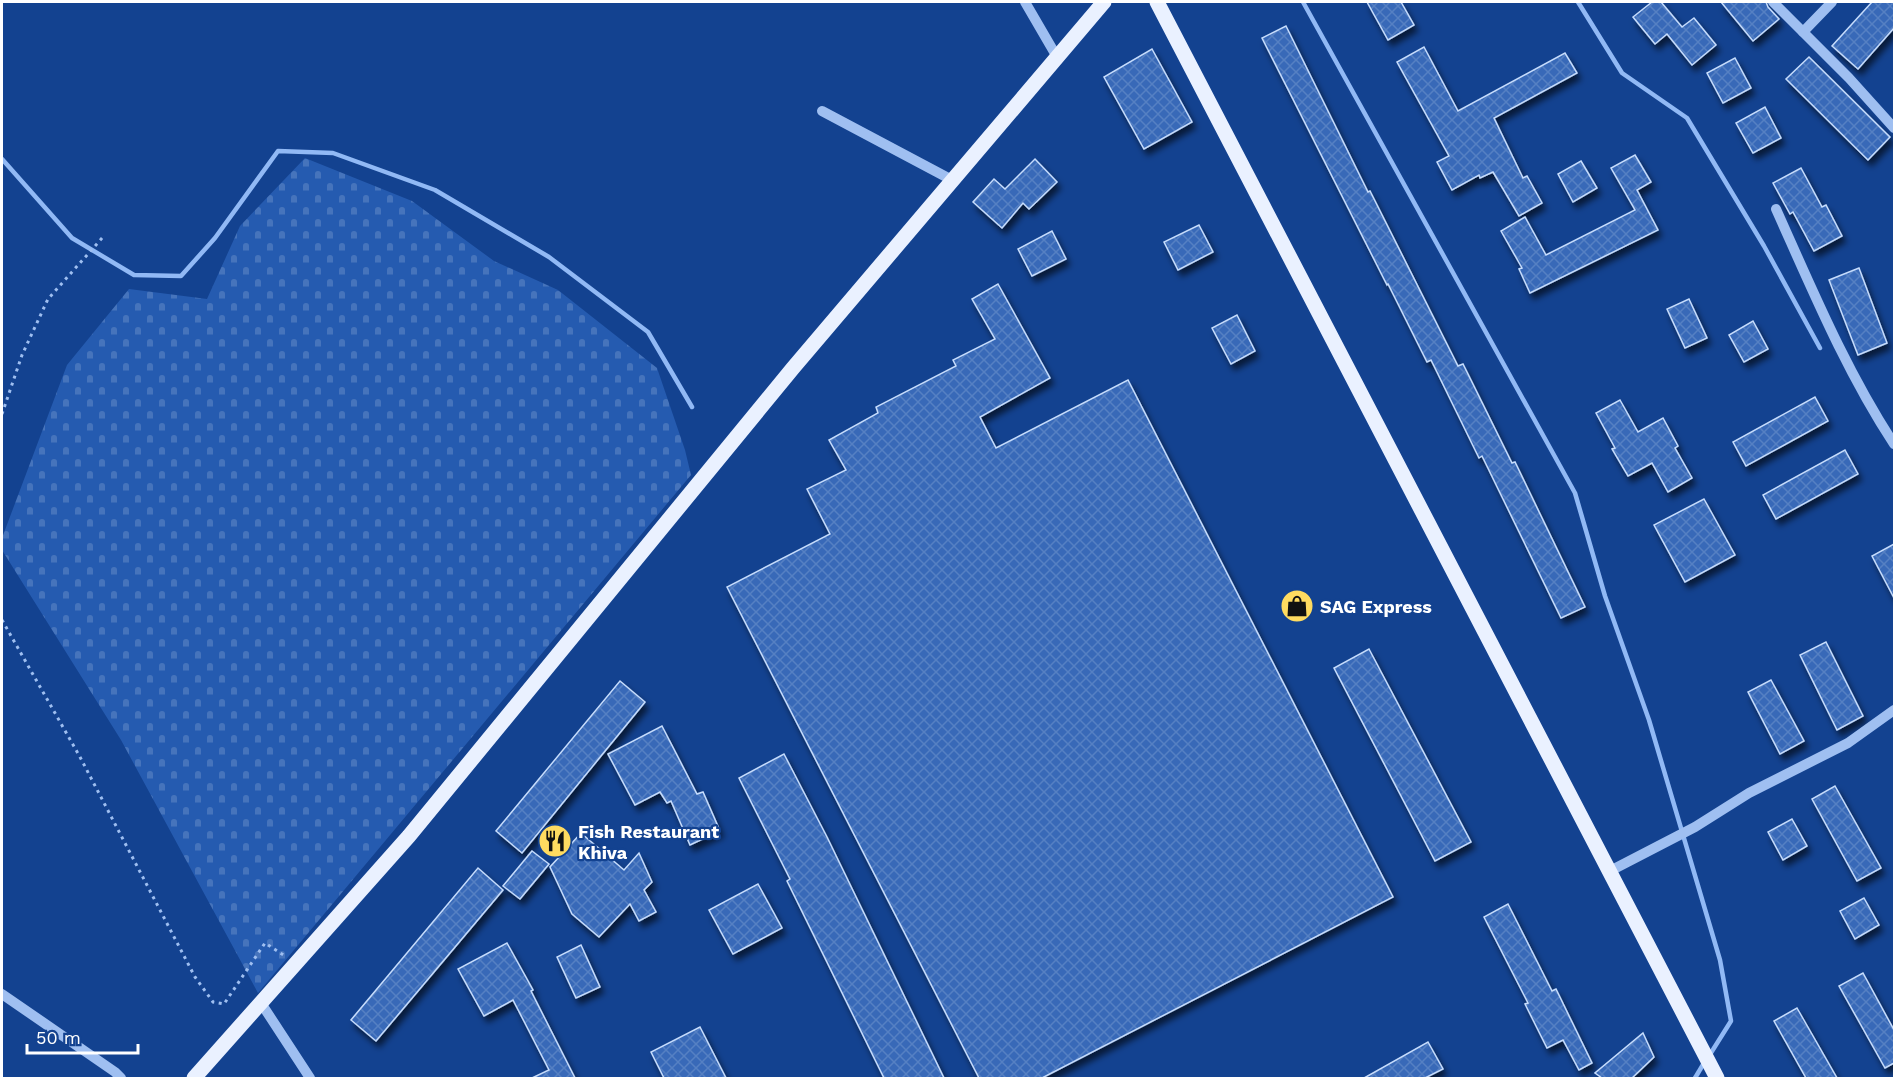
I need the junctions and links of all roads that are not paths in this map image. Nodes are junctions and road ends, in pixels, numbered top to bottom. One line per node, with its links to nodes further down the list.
1 (1025, 2): 7 (street)
2 (1104, 2): 7 (main road)
3 (1157, 2): 14 (main road)
4 (1773, 2): 6 (street)
5 (1832, 2): 6 (street)
6 (1803, 32): 9 (street)
7 (1057, 57): 10 (main road)
8 (822, 111): 10 (street)
9 (1894, 128)
10 (952, 180): 16 (main road)
11 (1776, 209): 12 (street)
12 (1894, 444)
13 (1894, 710): 14 (street)
14 (1610, 871): 17 (main road)
15 (2, 994): 18 (street)
16 (261, 1003): 19 (main road); 20 (street)
17 (1716, 1077)
18 (121, 1078)
19 (194, 1078)
20 (310, 1078)

